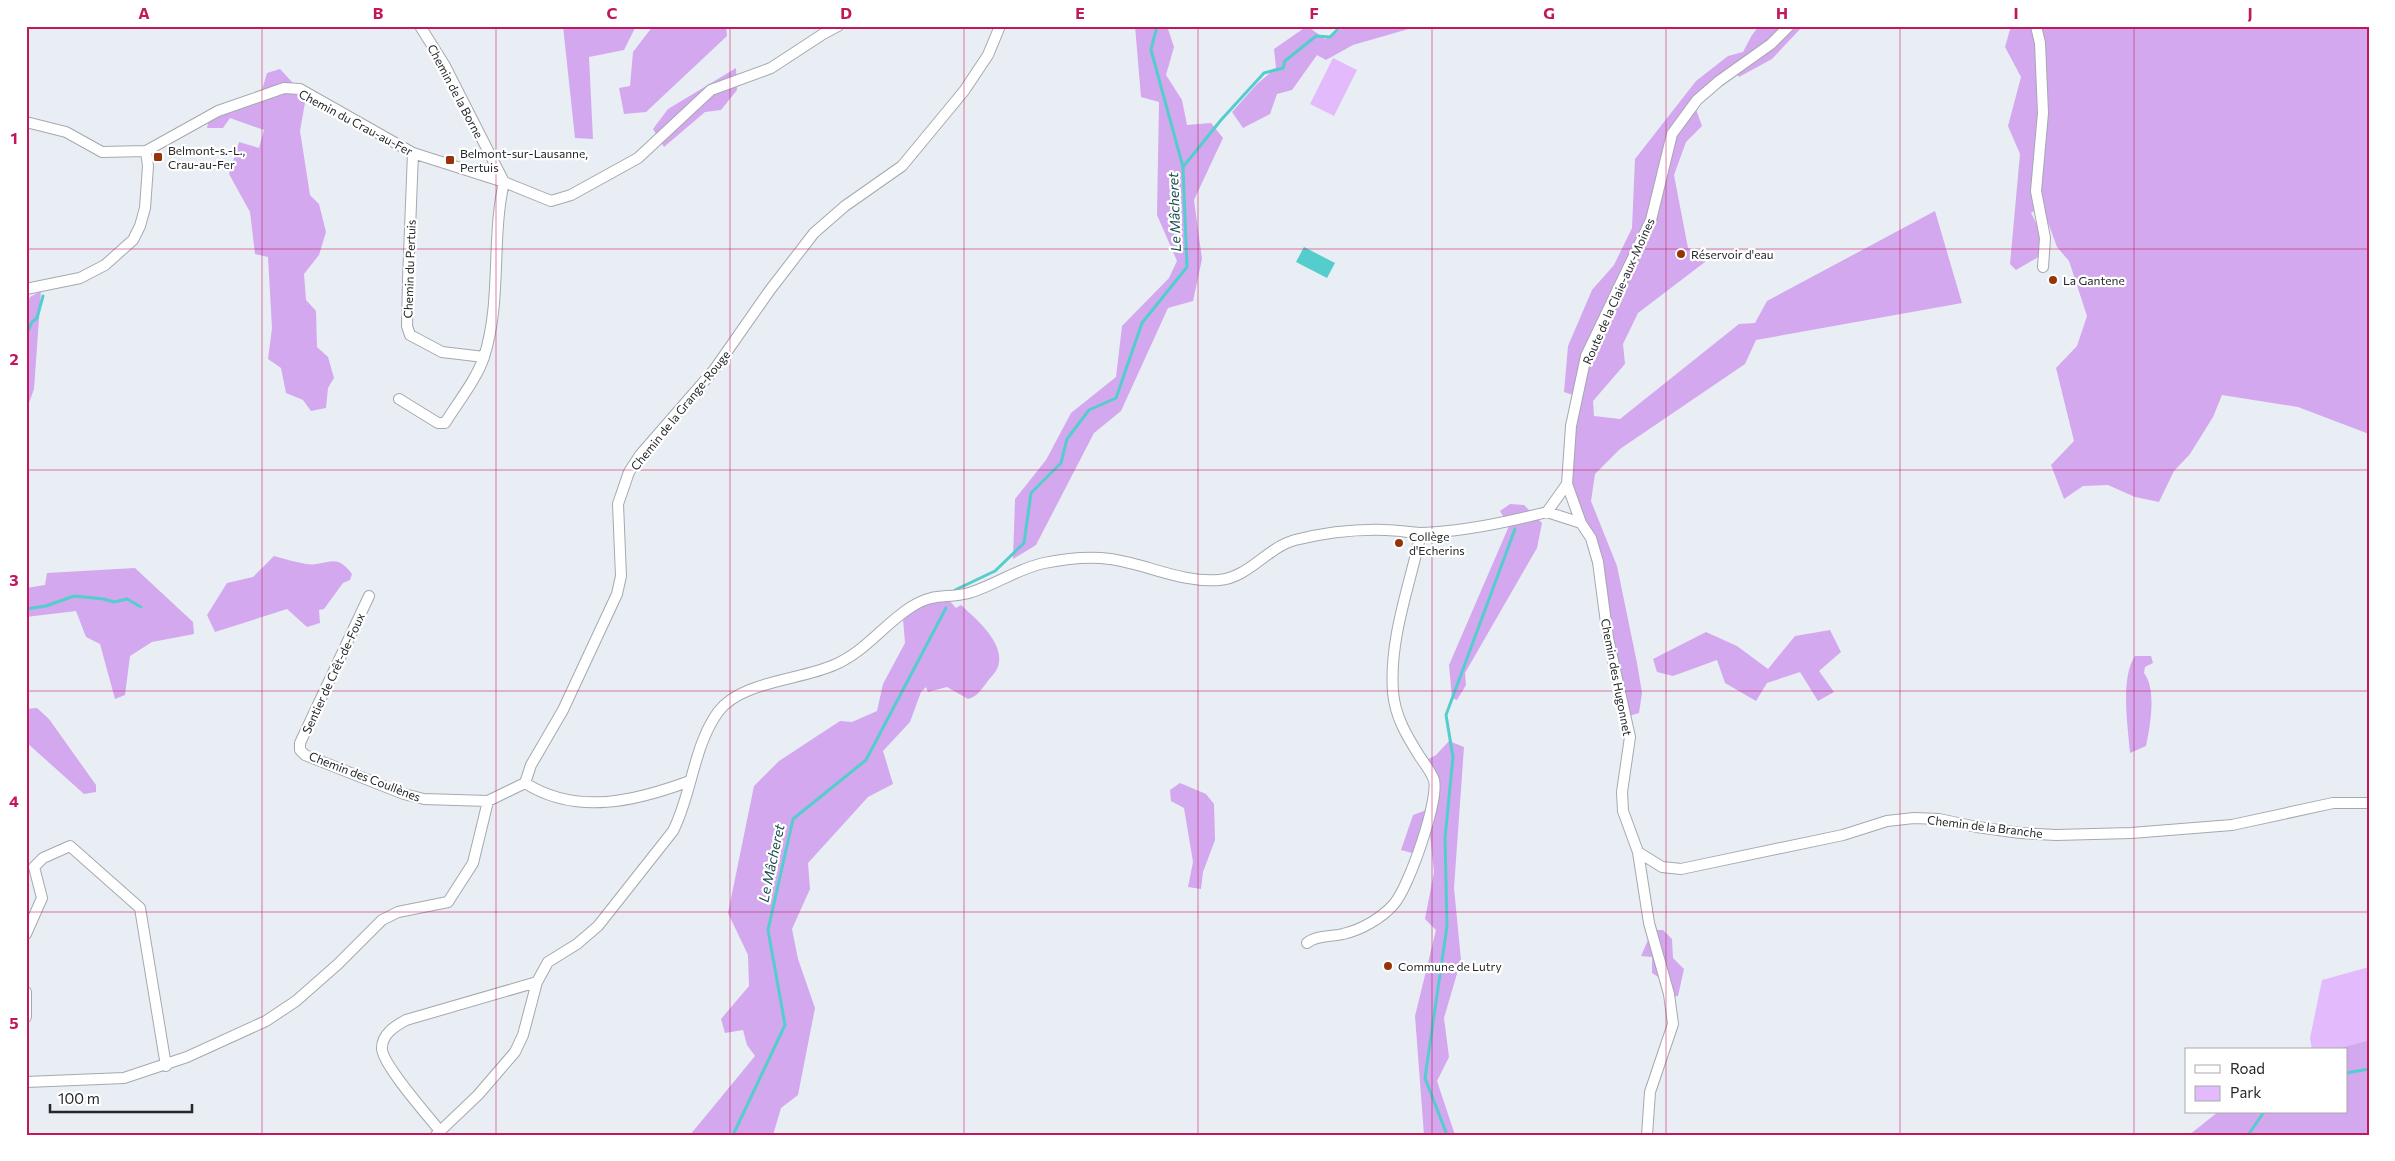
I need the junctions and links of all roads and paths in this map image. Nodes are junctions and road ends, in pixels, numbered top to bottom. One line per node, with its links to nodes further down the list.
1 (420, 26): 9 (street, Chemin de la Borne)
2 (838, 26): 9 (street, Chemin du Crau-au-Fer)
3 (1000, 26): 21 (street, Chemin de la Grange-Rouge)
4 (1789, 26): 14 (street, Route de la Claie-aux-Moines)
5 (2036, 26): 10 (street)
6 (26, 122): 7 (street)
7 (146, 152): 8 (street, Chemin du Crau-au-Fer); 11 (street)
8 (413, 153): 9 (street, Chemin du Crau-au-Fer); 12 (street, Chemin du Pertuis)
9 (504, 182): 12 (street)
10 (2043, 267)
11 (26, 289)
12 (484, 357): 13 (street)
13 (399, 399)
14 (1568, 484): 15 (street); 16 (street, Chemin des Hugonnet)
15 (1547, 512): 16 (street); 17 (street)
16 (1581, 523): 24 (street, Chemin des Hugonnet)
17 (1421, 533): 20 (street); 26 (street)
18 (369, 596): 19 (street, Sentier de Crêt-de-Foux)
19 (300, 750): 22 (street, Chemin des Coullènes)
20 (690, 781): 21 (street); 27 (street)
21 (525, 783): 22 (street, Chemin des Coullènes)
22 (488, 801): 30 (street)
23 (2369, 803): 24 (street, Chemin de la Branche)
24 (1638, 852): 33 (street, Chemin des Hugonnet)
25 (26, 934): 30 (street)
26 (1307, 943)
27 (537, 982): 32 (street); 32 (street)
28 (26, 992): 29 (street)
29 (26, 1017)
30 (166, 1066): 31 (street)
31 (26, 1082)
32 (438, 1133)
33 (1647, 1135)

